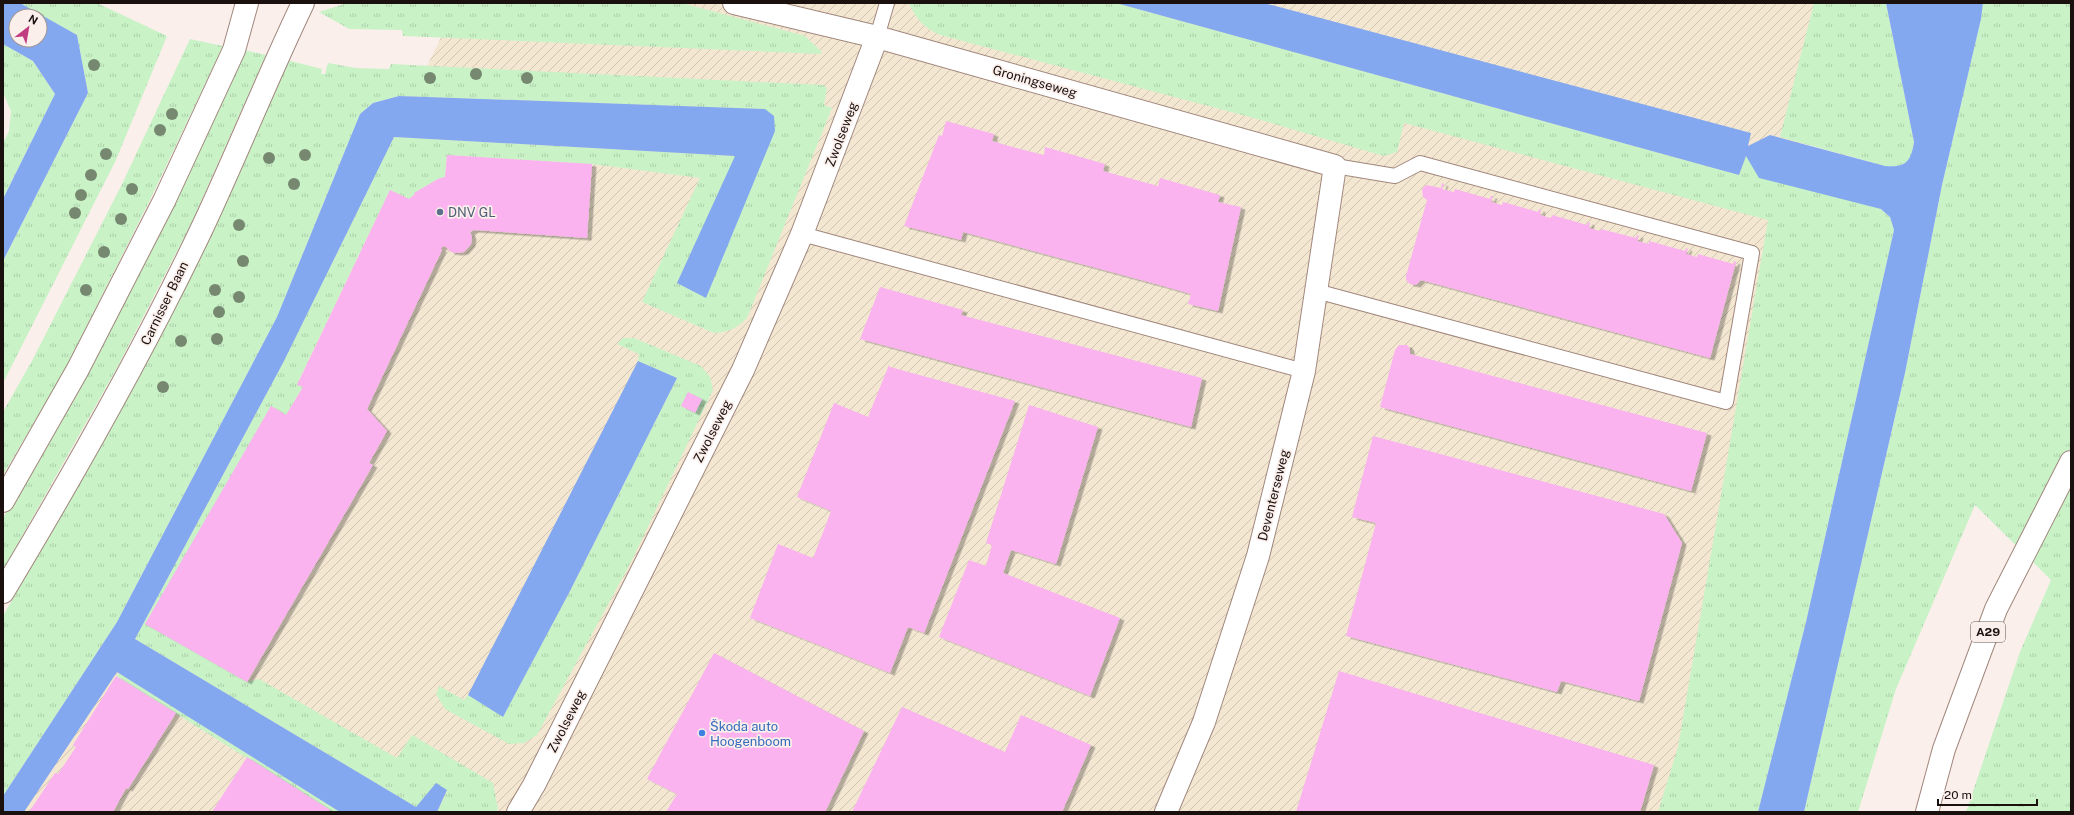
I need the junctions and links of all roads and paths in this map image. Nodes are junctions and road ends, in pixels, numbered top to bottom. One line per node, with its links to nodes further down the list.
1 (247, 3): 11 (main road)
2 (303, 3): 12 (main road, Carnisser Baan)
3 (734, 3): 5 (main road, Groningseweg)
4 (887, 3): 5 (lane)
5 (877, 37): 6 (main road, Groningseweg); 7 (main road, Zwolseweg)
6 (1335, 166): 8 (main road, Deventerseweg); 8 (lane)
7 (802, 234): 9 (lane); 13 (main road, Zwolseweg)
8 (1316, 291): 9 (main road, Deventerseweg)
9 (1304, 371): 14 (main road, Deventerseweg)
10 (2071, 462): 15 (main road, A29)
11 (3, 501)
12 (3, 592)
13 (518, 812)
14 (1166, 812)
15 (1927, 812)

